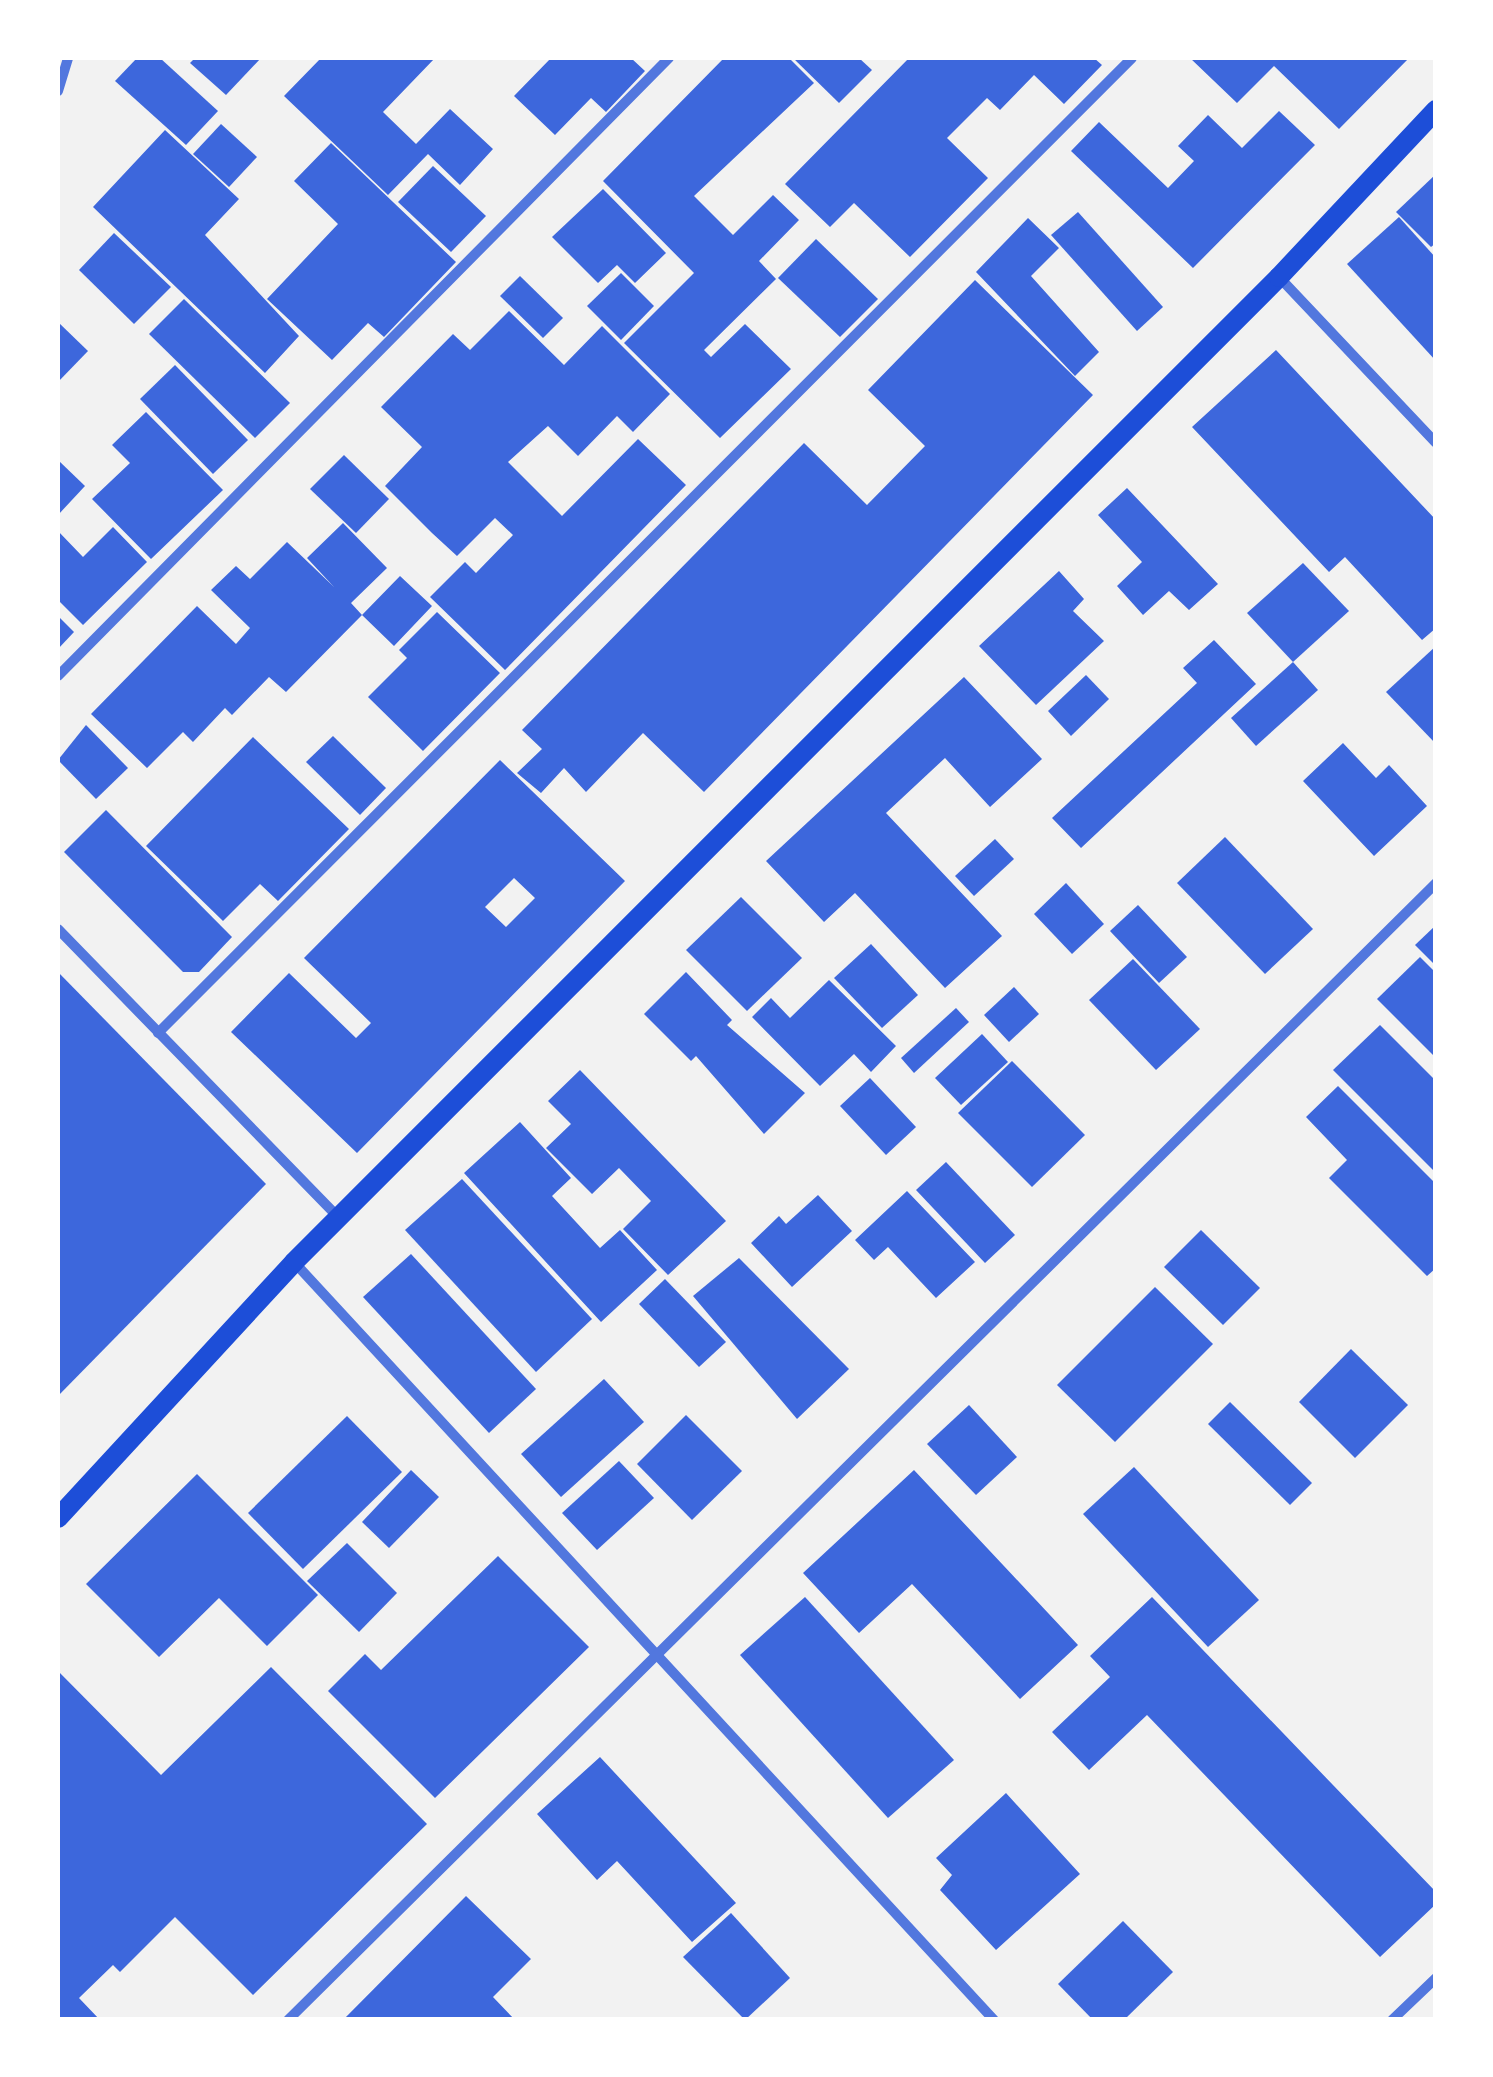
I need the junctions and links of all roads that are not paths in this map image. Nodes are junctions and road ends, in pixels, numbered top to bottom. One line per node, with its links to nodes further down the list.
1 (68, 58): 4 (street)
2 (670, 58): 8 (street)
3 (1132, 58): 11 (street)
4 (58, 91)
5 (1436, 110): 6 (main road)
6 (1279, 277): 7 (street); 12 (main road)
7 (1436, 443)
8 (58, 676)
9 (1436, 883): 15 (street)
10 (58, 929): 11 (street)
11 (158, 1033): 12 (street)
12 (338, 1217): 13 (main road)
13 (294, 1262): 14 (main road); 15 (street)
14 (58, 1518)
15 (657, 1656): 17 (street); 18 (street)
16 (1436, 1978): 19 (street)
17 (288, 2020)
18 (994, 2020)
19 (1392, 2020)

